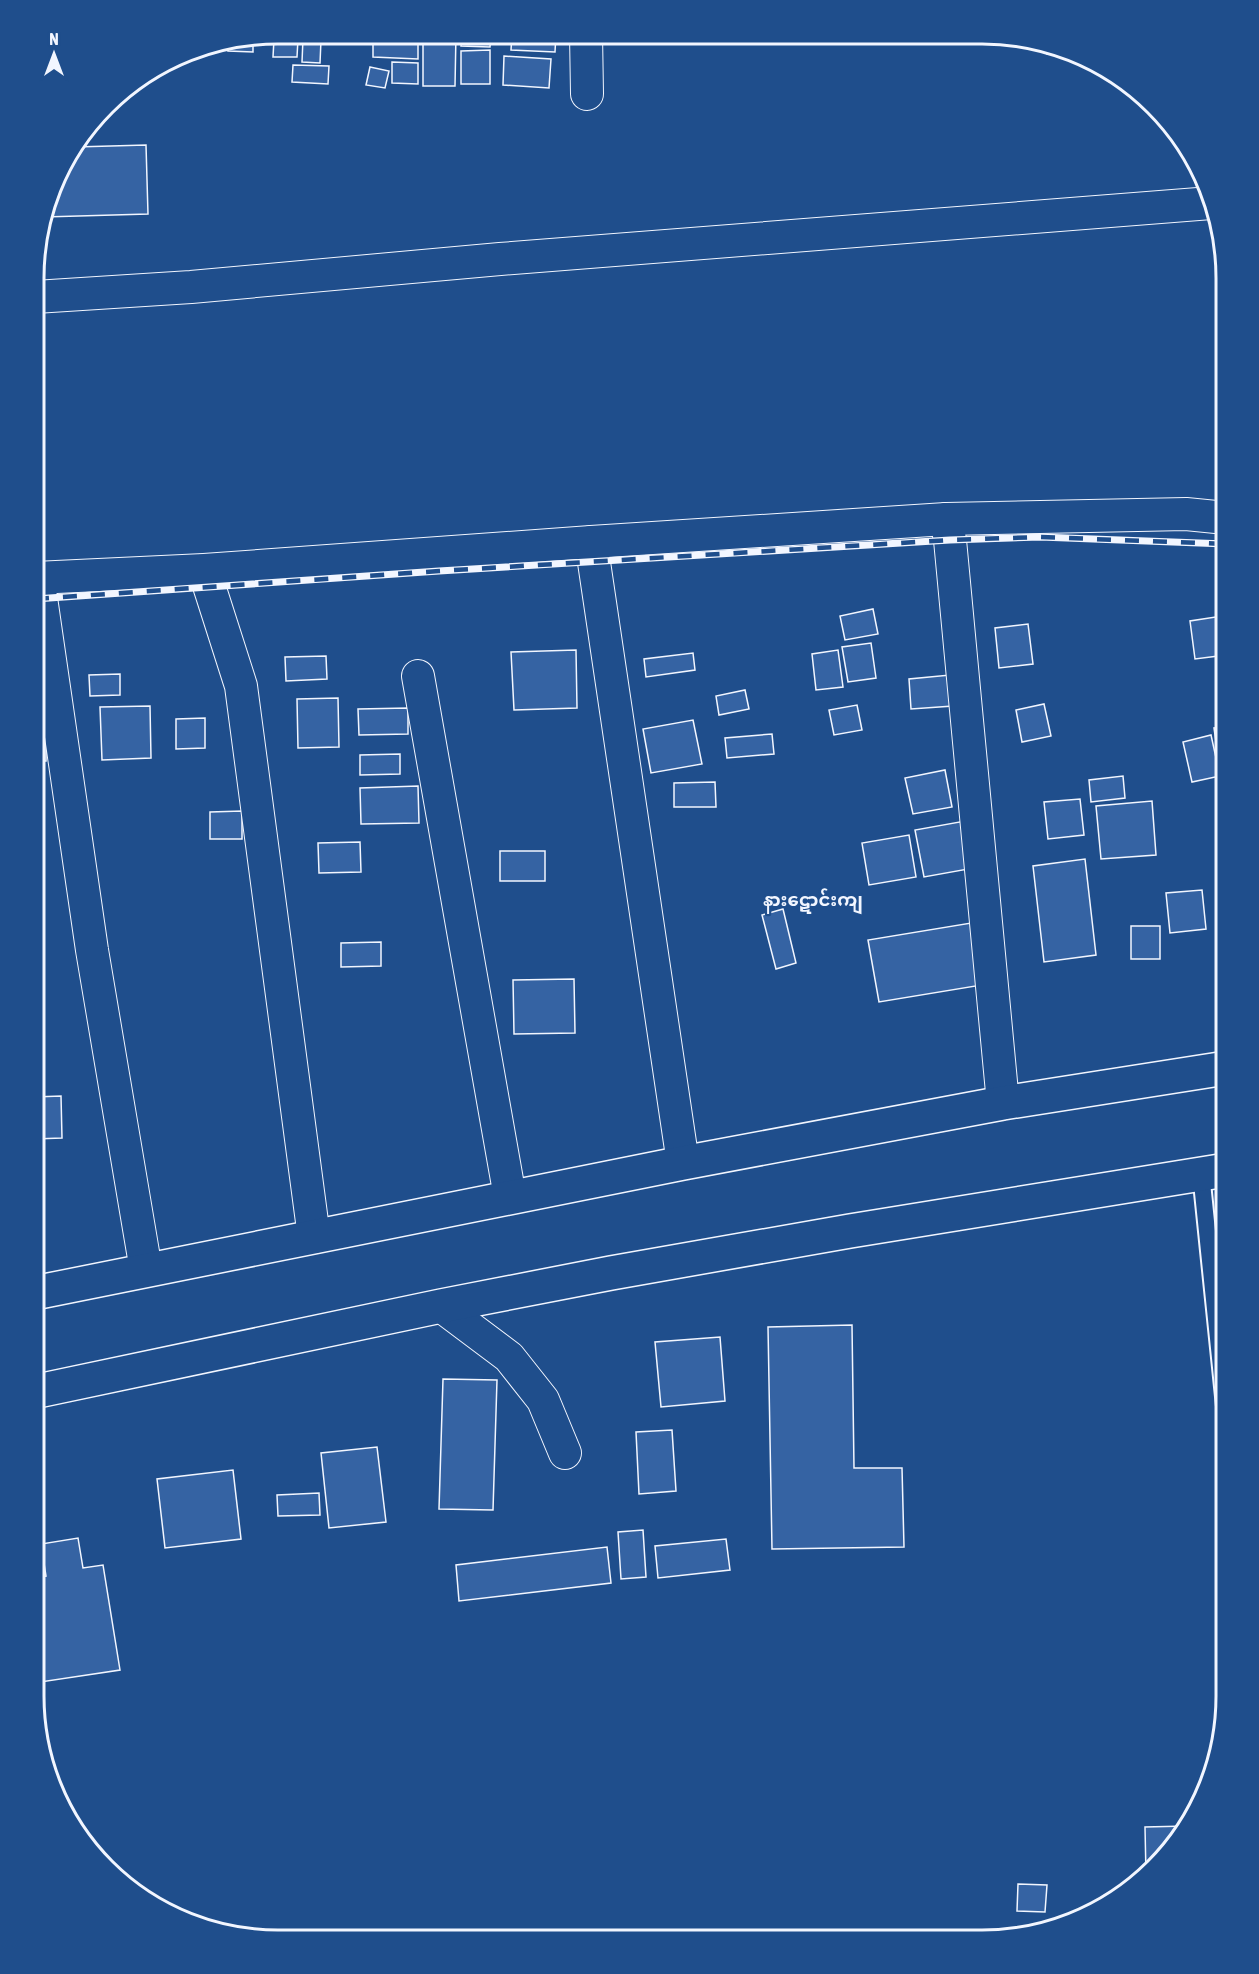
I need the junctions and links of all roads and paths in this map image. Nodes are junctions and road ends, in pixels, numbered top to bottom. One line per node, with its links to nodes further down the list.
1 (586, 44): 2 (street)
2 (587, 94)
3 (1203, 204): 4 (street)
4 (44, 296)
5 (1216, 517): 6 (street)
6 (946, 519): 7 (street); 13 (street)
7 (591, 542): 8 (street); 14 (street)
8 (204, 570): 9 (street); 18 (street)
9 (44, 578)
10 (44, 625): 19 (street)
11 (418, 676): 16 (street)
12 (1216, 1070): 13 (main road)
13 (1004, 1103): 14 (main road)
14 (683, 1163): 16 (main road)
15 (1213, 1171): 17 (lane); 21 (main road)
16 (510, 1197): 18 (main road)
17 (1216, 1228)
18 (314, 1237): 19 (main road)
19 (146, 1270): 20 (main road)
20 (44, 1291)
21 (441, 1306): 22 (main road); 23 (street)
22 (44, 1390)
23 (565, 1453)

